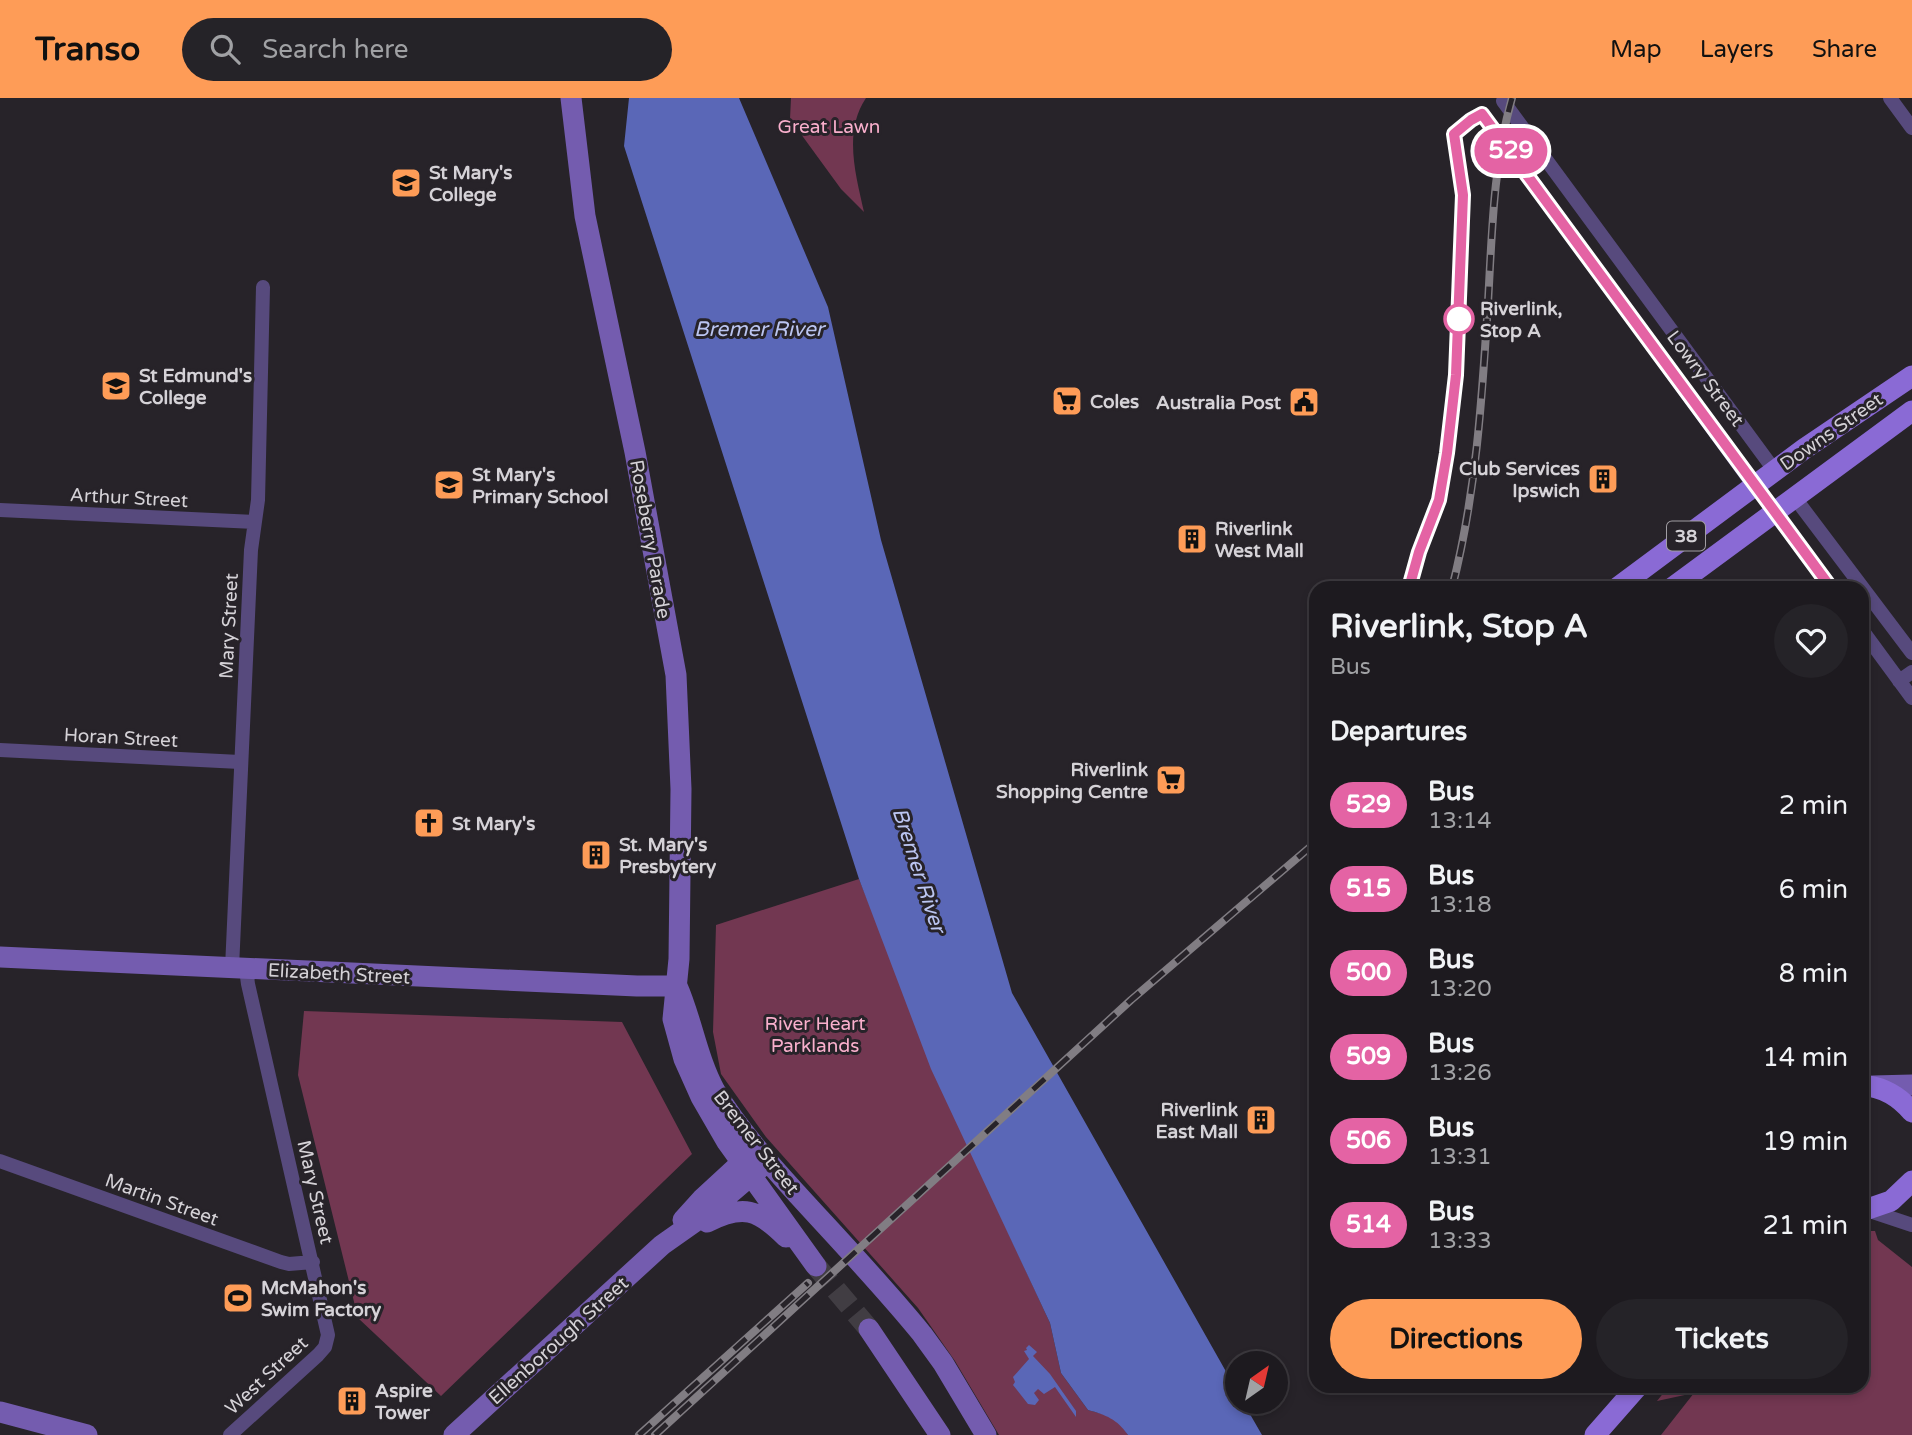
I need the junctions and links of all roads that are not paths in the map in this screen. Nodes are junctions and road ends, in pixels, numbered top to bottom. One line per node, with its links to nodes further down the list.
1 (571, 98): 29 (street, Roseberry Parade)
2 (1890, 98): 4 (street)
3 (1503, 101): 9 (street, Lowry Street)
4 (1912, 128)
5 (1496, 131): 10 (street, Lowry Street)
6 (263, 287): 14 (street, Mary Street)
7 (1912, 376): 9 (main road, Downs Street / 38)
8 (1912, 411): 11 (main road, Downs Street / 38)
9 (1775, 471): 10 (main road, Downs Street / 38); 11 (main road, Lowry Street)
10 (1754, 486): 13 (main road, Lowry Street); 15 (main road, Downs Street / 38)
11 (1795, 498): 13 (main road, Downs Street / 38); 18 (street, Lowry Street)
12 (0, 510): 14 (street, Arthur Street)
13 (1775, 513): 16 (main road, Downs Street / 38); 17 (street, Lowry Street)
14 (255, 522): 26 (street, Mary Street)
15 (1626, 581)
16 (1682, 581)
17 (1826, 581)
18 (1858, 581)
19 (1869, 596): 21 (street, Lowry Street)
20 (1869, 640): 23 (street)
21 (1912, 653)
22 (1912, 672): 23 (street)
23 (1899, 681): 24 (street)
24 (1912, 698)
25 (0, 750): 26 (street, Horan Street)
26 (240, 762): 28 (street, Mary Street)
27 (0, 957): 28 (street, Elizabeth Street)
28 (239, 968): 29 (street, Elizabeth Street); 41 (street, Mary Street)
29 (677, 986): 35 (street, Bremer Street)
30 (1869, 1085): 31 (street)
31 (1912, 1085)
32 (1869, 1086): 33 (main road)
33 (1912, 1112)
34 (0, 1161): 41 (street, Martin Street)
35 (755, 1161): 40 (street, Ellenborough Street); 42 (street, Bremer Street); 51 (street, Bremer Street)
36 (1912, 1181): 37 (main road)
37 (1869, 1208)
38 (1869, 1212): 39 (street)
39 (1912, 1225)
40 (662, 1245): 42 (street, Ellenborough Street); 49 (street, Ellenborough Street)
41 (313, 1262): 44 (street, Mary Street)
42 (815, 1264)
43 (869, 1329): 50 (street)
44 (327, 1342): 48 (street, West Street)
45 (1632, 1393): 52 (main road)
46 (0, 1412): 47 (street)
47 (87, 1435)
48 (230, 1435)
49 (454, 1435)
50 (940, 1435)
51 (986, 1435)
52 (1595, 1435)

